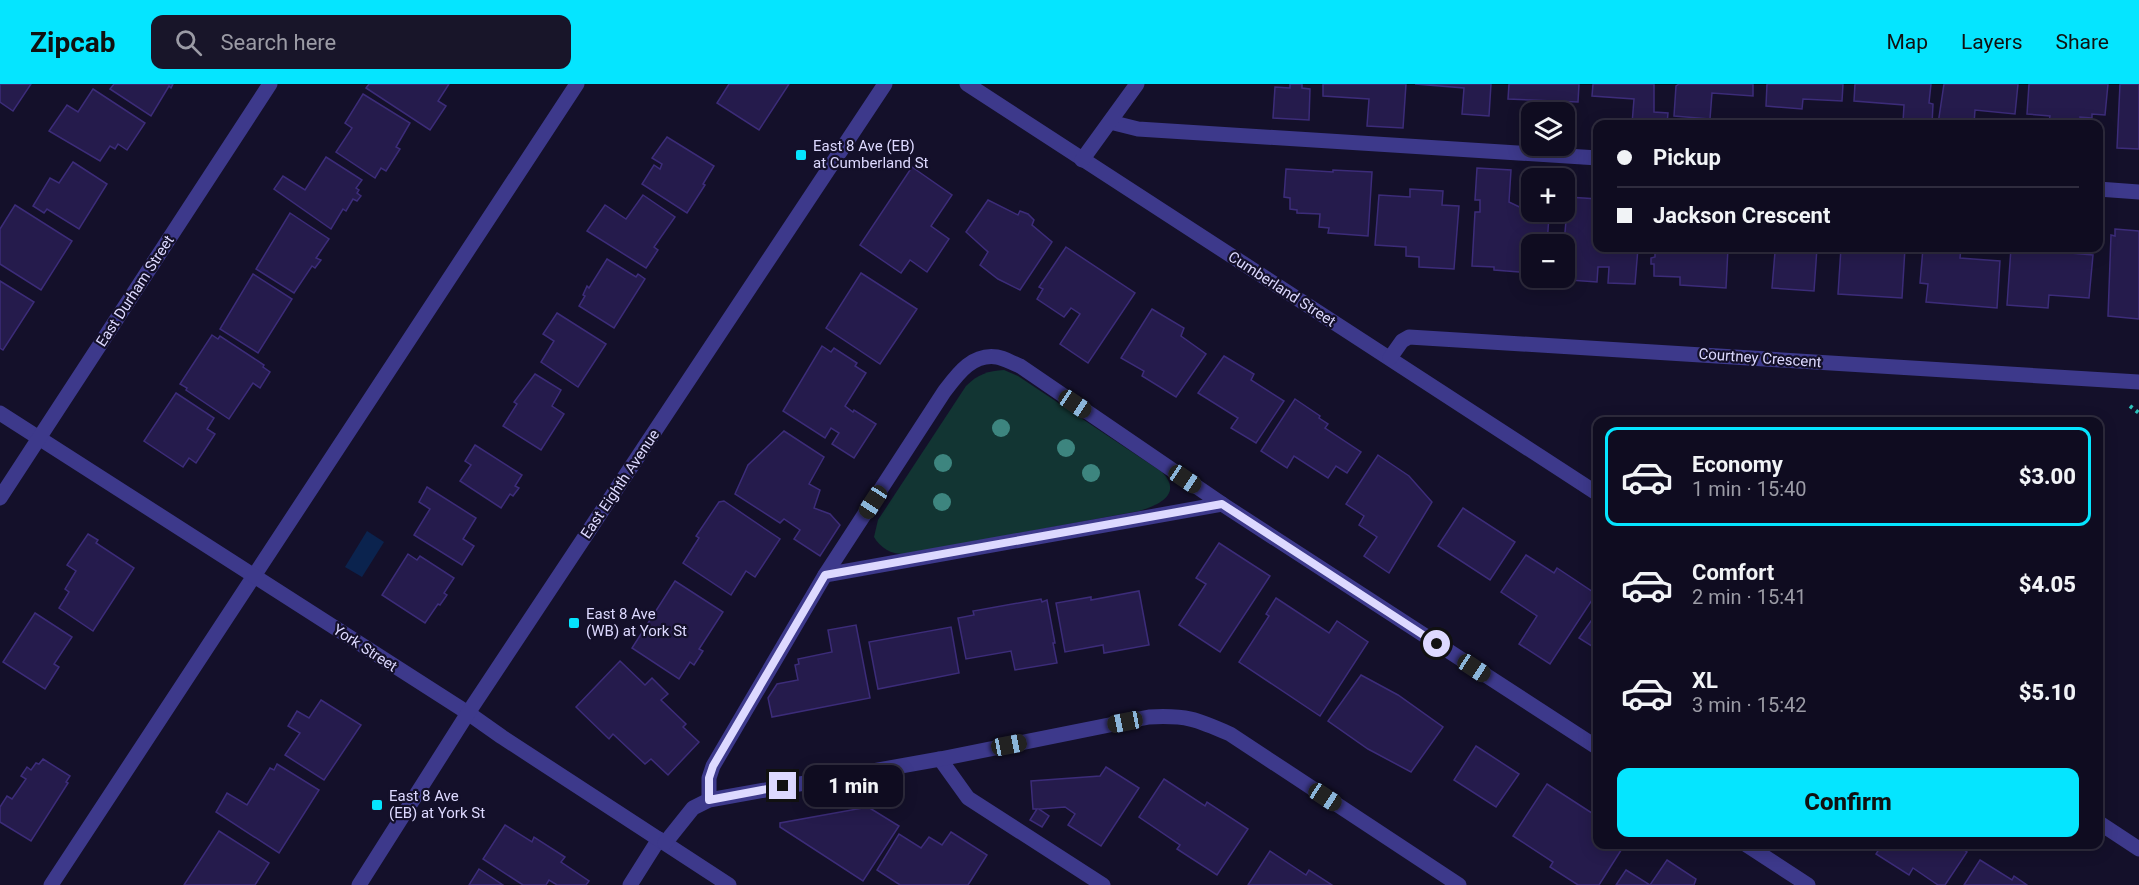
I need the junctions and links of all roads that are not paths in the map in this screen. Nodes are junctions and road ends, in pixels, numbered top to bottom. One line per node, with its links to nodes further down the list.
1 (270, 84): 14 (street, East Durham Street)
2 (577, 84): 19 (street)
3 (885, 84): 20 (street, East Eighth Avenue)
4 (967, 84): 8 (street, Cumberland Street)
5 (1137, 84): 6 (street)
6 (1110, 122): 7 (street); 8 (street)
7 (1593, 158)
8 (1082, 160): 11 (street, Cumberland Street)
9 (2103, 189): 10 (street)
10 (2139, 192)
11 (1390, 358): 12 (street, Courtney Crescent); 15 (street, Cumberland Street)
12 (2139, 382)
13 (0, 413): 14 (street, York Street)
14 (39, 438): 16 (street, East Durham Street); 19 (street, York Street)
15 (1593, 491)
16 (0, 498)
17 (1222, 504): 18 (street); 18 (street); 21 (street)
18 (825, 575): 23 (street)
19 (253, 576): 20 (street, York Street); 28 (street)
20 (468, 713): 25 (street, York Street); 29 (street, East Eighth Avenue)
21 (1593, 745)
22 (940, 759): 23 (street); 32 (street); 33 (street)
23 (709, 800): 25 (street)
24 (2103, 825): 27 (street)
25 (662, 841): 30 (street); 31 (street, York Street)
26 (1753, 849): 34 (street)
27 (2139, 849)
28 (51, 885)
29 (359, 885)
30 (630, 885)
31 (729, 885)
32 (1103, 885)
33 (1459, 885)
34 (1808, 885)

